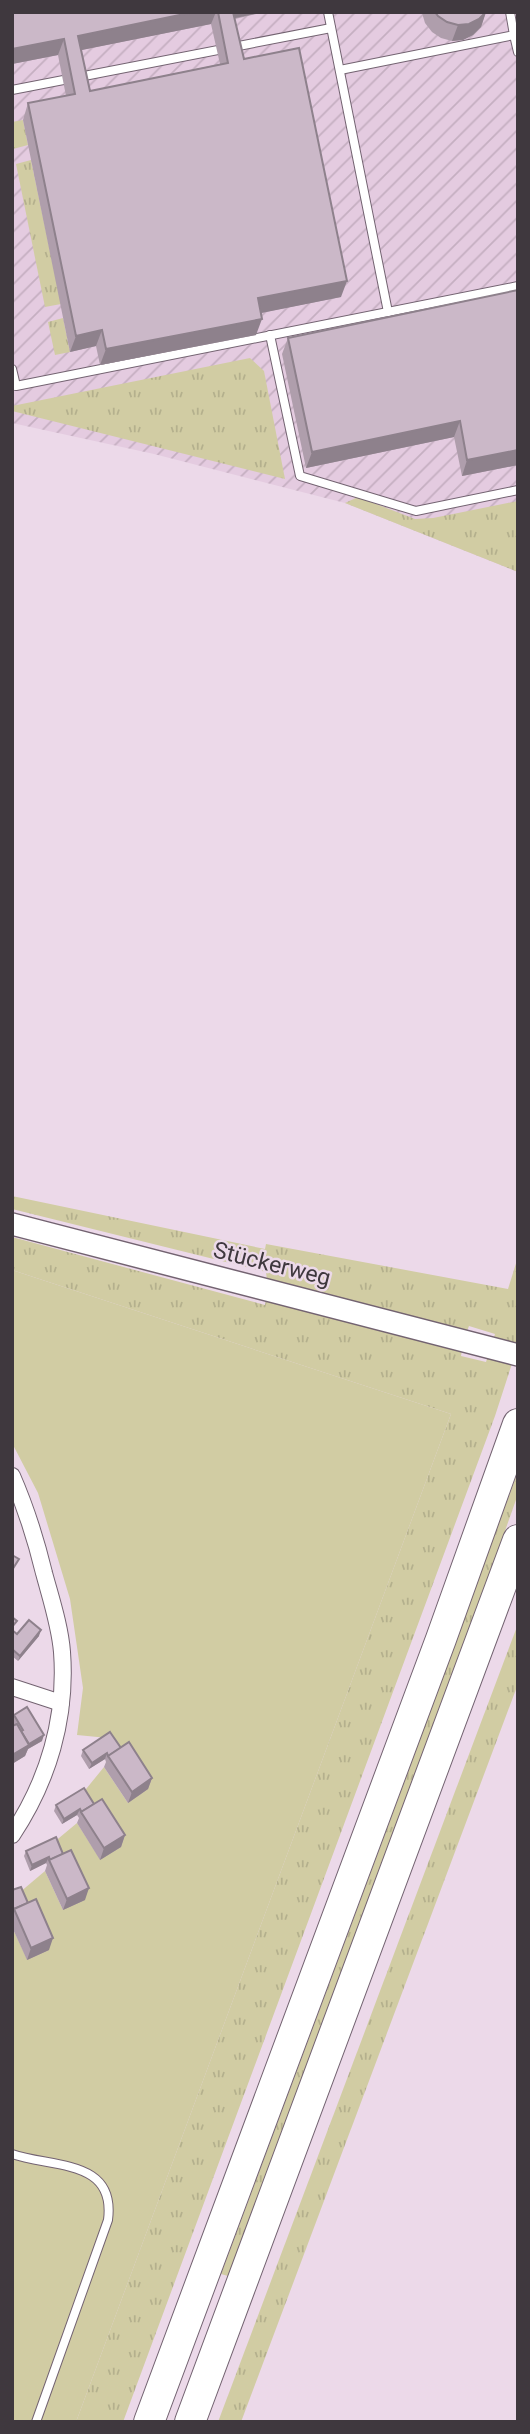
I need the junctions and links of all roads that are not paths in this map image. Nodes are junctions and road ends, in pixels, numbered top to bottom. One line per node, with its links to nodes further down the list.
1 (328, 12): 3 (lane)
2 (510, 12): 4 (lane)
3 (331, 28): 6 (lane); 7 (lane)
4 (516, 35): 5 (lane); 6 (lane)
5 (518, 52)
6 (340, 70): 9 (lane)
7 (12, 90)
8 (518, 286): 9 (lane)
9 (388, 312): 10 (lane)
10 (270, 335): 11 (lane); 12 (lane)
11 (12, 369)
12 (518, 490)
13 (12, 1224): 14 (street, Stückerweg)
14 (518, 1354)
15 (518, 1424): 23 (highway)
16 (12, 1476): 19 (street)
17 (518, 1540): 24 (highway)
18 (12, 1686): 19 (street)
19 (61, 1703): 20 (street)
20 (12, 1835)
21 (12, 2154): 22 (lane)
22 (36, 2422)
23 (149, 2422)
24 (190, 2422)

